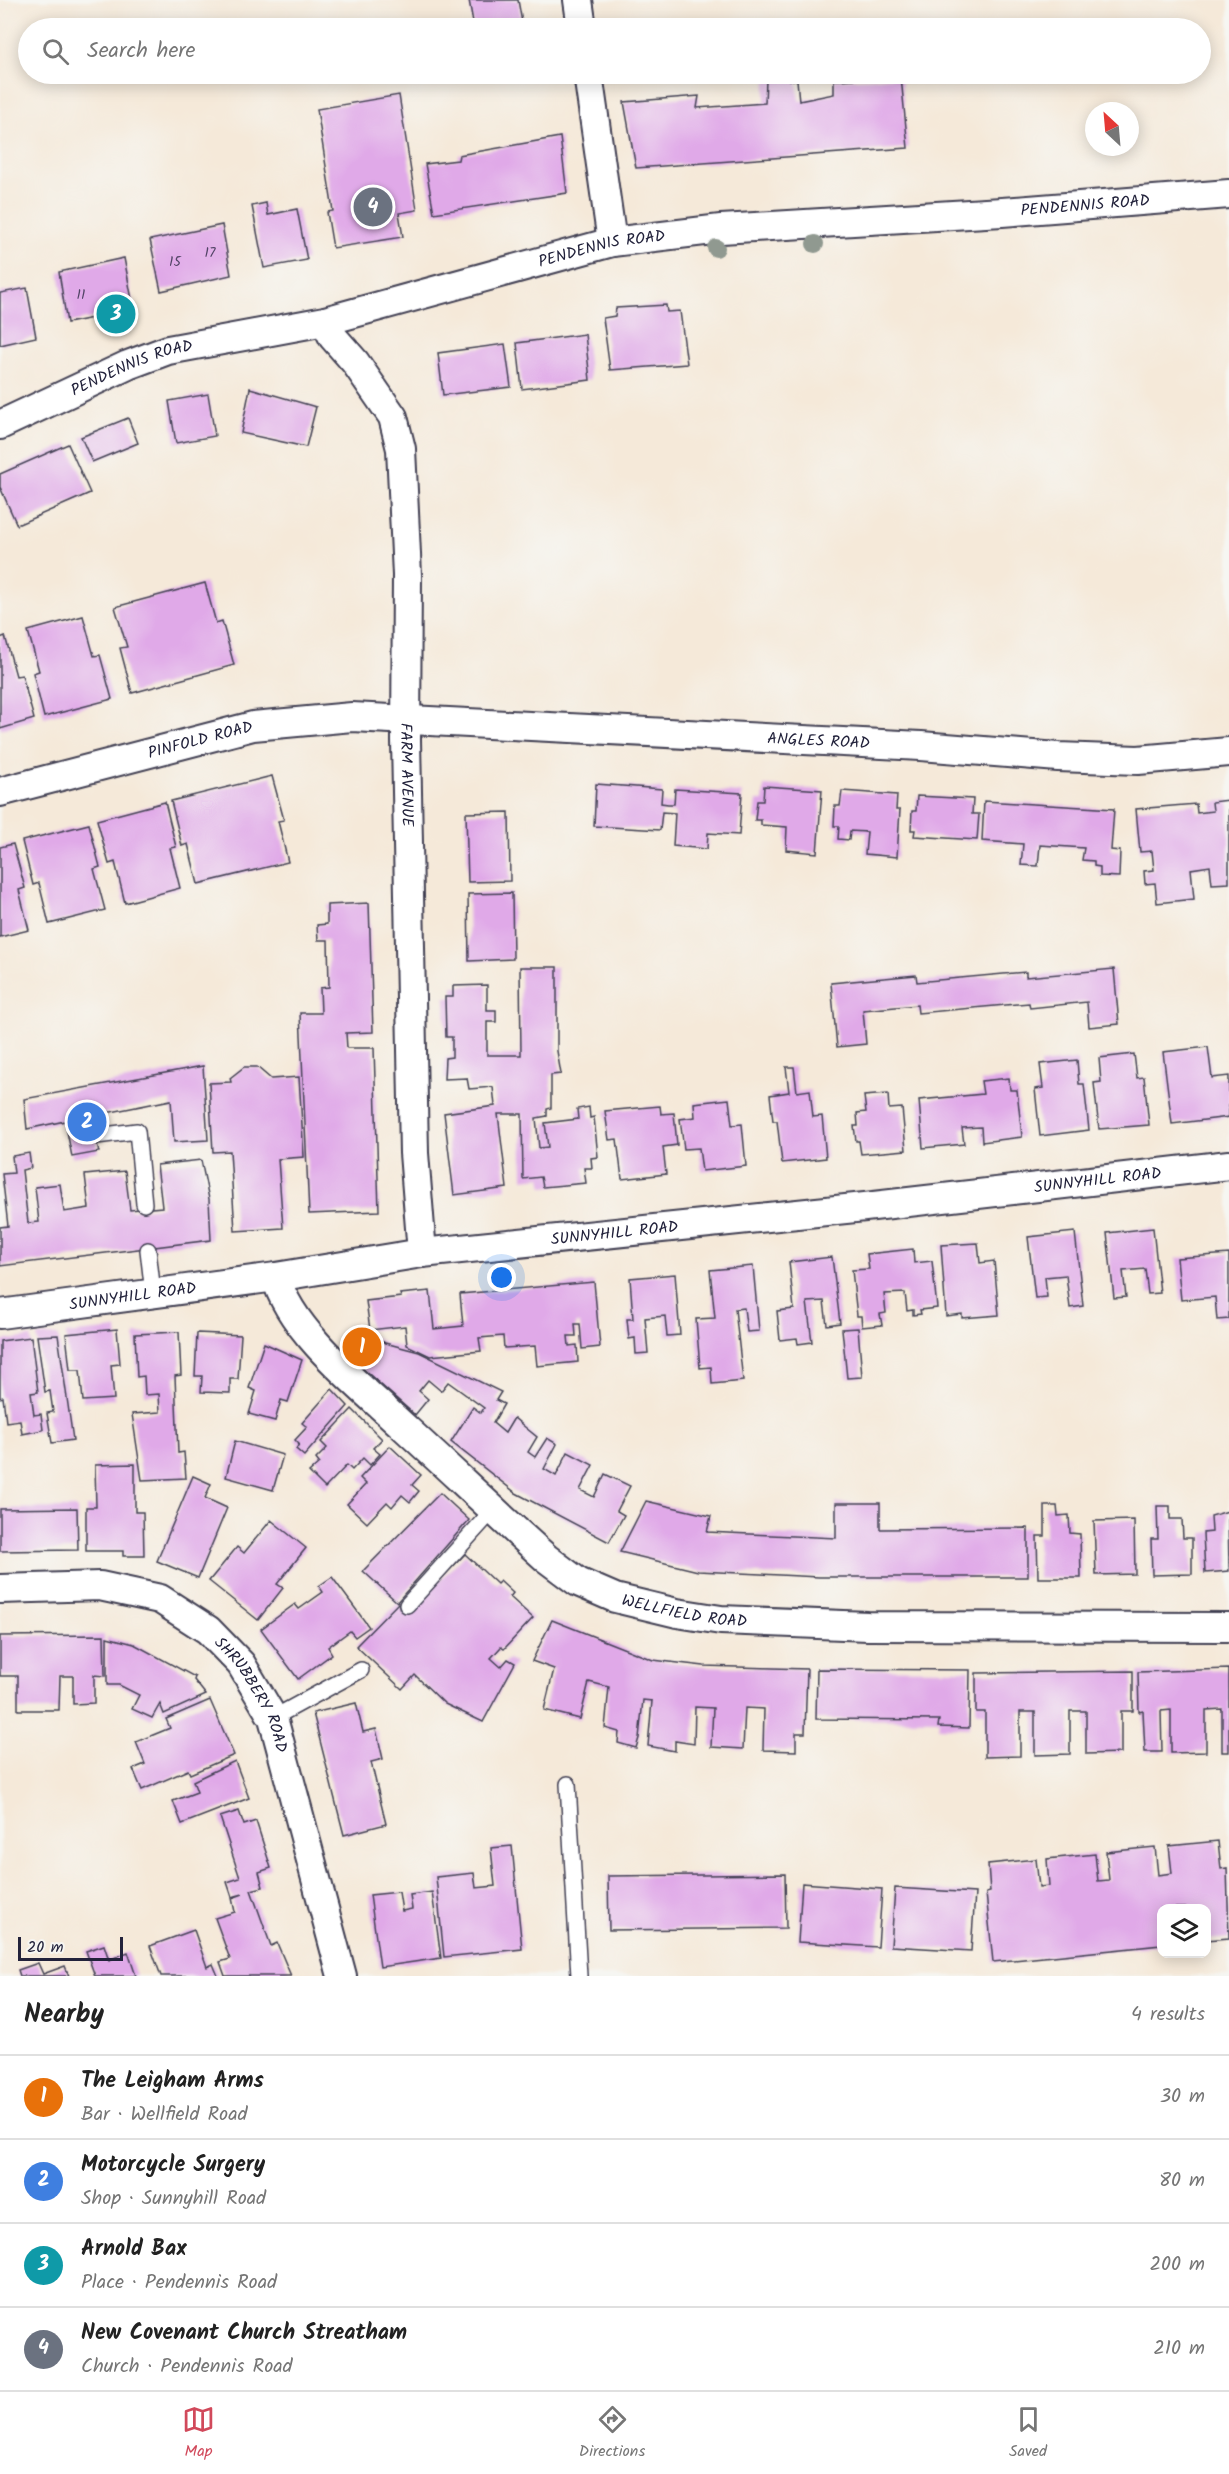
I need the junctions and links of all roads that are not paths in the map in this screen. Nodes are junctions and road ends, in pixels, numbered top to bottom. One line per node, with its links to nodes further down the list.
1 (578, 0): 2 (street)
2 (581, 18)
3 (589, 84): 5 (street)
4 (1229, 194): 5 (street, PENDENNIS ROAD)
5 (612, 242): 6 (street, PENDENNIS ROAD)
6 (325, 321): 7 (street, PENDENNIS ROAD); 8 (street, FARM AVENUE)
7 (0, 425)
8 (406, 718): 9 (street, ANGLES ROAD); 10 (street, PINFOLD ROAD); 15 (street, FARM AVENUE)
9 (1229, 752)
10 (0, 792)
11 (96, 1136): 13 (lane)
12 (1229, 1165): 15 (street, SUNNYHILL ROAD)
13 (144, 1204)
14 (148, 1250): 17 (lane)
15 (422, 1253): 16 (street, SUNNYHILL ROAD)
16 (276, 1277): 17 (street, SUNNYHILL ROAD); 19 (street, WELLFIELD ROAD)
17 (153, 1293): 18 (street, SUNNYHILL ROAD)
18 (0, 1314)
19 (493, 1510): 21 (lane); 22 (street, WELLFIELD ROAD)
20 (0, 1589): 24 (street, SHRUBBERY ROAD)
21 (407, 1605)
22 (1229, 1627)
23 (361, 1671): 24 (lane)
24 (273, 1718): 26 (street, SHRUBBERY ROAD)
25 (568, 1784): 27 (lane)
26 (342, 1976)
27 (579, 1976)

